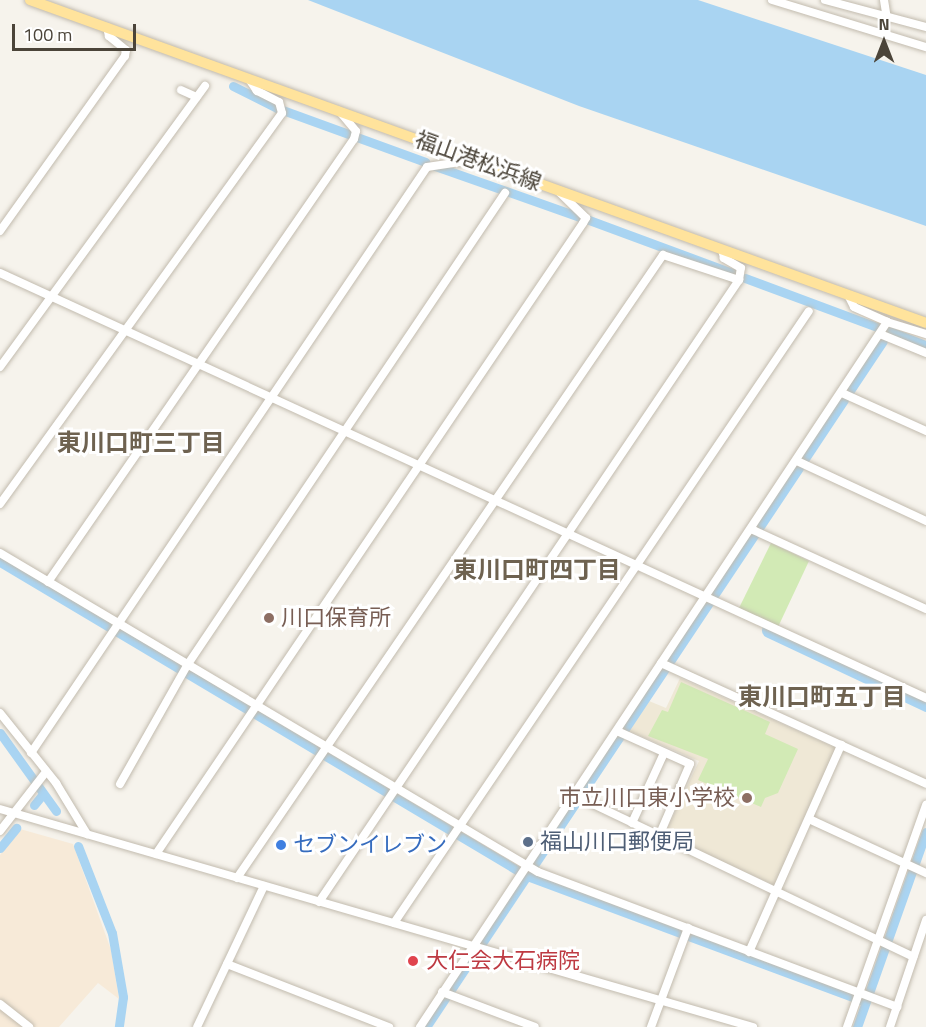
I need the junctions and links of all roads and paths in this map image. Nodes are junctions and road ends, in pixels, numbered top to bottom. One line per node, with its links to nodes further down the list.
1 (30, 0): 6 (main road, 福山港松浜線)
2 (772, 0): 8 (street)
3 (825, 0): 5 (street)
4 (884, 0): 5 (street)
5 (887, 20): 7 (street)
6 (107, 27): 9 (main road, 福山港松浜線); 17 (street)
7 (926, 27)
8 (926, 47)
9 (249, 79): 13 (main road, 福山港松浜線); 26 (street)
10 (206, 86): 12 (street)
11 (181, 90): 12 (street)
12 (197, 97): 22 (street)
13 (339, 111): 14 (main road, 福山港松浜線); 30 (street)
14 (474, 160): 15 (main road, 福山港松浜線); 33 (street)
15 (557, 190): 18 (main road, 福山港松浜線); 37 (street)
16 (506, 193): 34 (street)
17 (0, 231)
18 (722, 249): 20 (street); 21 (main road, 福山港松浜線)
19 (0, 273): 22 (street)
20 (739, 280): 38 (street); 42 (street)
21 (848, 295): 24 (street); 25 (main road, 福山港松浜線)
22 (50, 296): 26 (street); 31 (street)
23 (809, 310): 44 (street)
24 (887, 322): 27 (street); 28 (street)
25 (926, 323)
26 (124, 330): 30 (street); 39 (street)
27 (880, 334): 29 (street); 32 (street)
28 (926, 334)
29 (926, 353)
30 (199, 364): 33 (street); 45 (street)
31 (0, 367)
32 (842, 393): 35 (street); 36 (street)
33 (272, 398): 34 (street); 48 (street)
34 (344, 430): 37 (street); 50 (street)
35 (926, 432)
36 (797, 461): 40 (street); 41 (street)
37 (419, 464): 38 (street); 52 (street)
38 (494, 499): 42 (street); 56 (street)
39 (0, 504)
40 (926, 521)
41 (751, 529): 46 (street); 47 (street)
42 (568, 532): 44 (street); 62 (street)
43 (0, 553): 45 (street)
44 (636, 563): 46 (street); 69 (street)
45 (48, 582): 48 (street)
46 (706, 596): 49 (street); 51 (street)
47 (926, 609)
48 (116, 628): 50 (street); 57 (street)
49 (661, 663): 54 (street); 55 (street)
50 (186, 669): 52 (street); 60 (street)
51 (926, 698)
52 (253, 708): 56 (street); 73 (street)
53 (0, 713): 57 (street)
54 (617, 731): 58 (street); 63 (street)
55 (841, 745): 61 (street); 67 (street)
56 (324, 746): 62 (street); 77 (street)
57 (32, 753): 59 (street)
58 (664, 753): 68 (street); 72 (street)
59 (46, 772): 66 (street); 71 (street)
60 (120, 784)
61 (926, 784)
62 (392, 790): 69 (street); 80 (street)
63 (574, 795): 68 (street); 75 (street)
64 (926, 804): 74 (street)
65 (0, 809): 66 (street)
66 (13, 813): 70 (street); 71 (street)
67 (809, 819): 74 (street); 79 (street)
68 (632, 824): 72 (street)
69 (457, 829): 75 (street); 82 (street)
70 (0, 831)
71 (87, 834): 73 (street)
72 (659, 836): 79 (street)
73 (156, 854): 77 (street)
74 (905, 864): 76 (street); 84 (street)
75 (525, 869): 83 (street); 85 (street)
76 (926, 873)
77 (237, 878): 78 (street)
78 (264, 886): 80 (street); 88 (street)
79 (776, 891): 84 (street); 86 (street)
80 (319, 902): 82 (street)
81 (926, 920): 87 (street)
82 (394, 923): 85 (street)
83 (688, 928): 86 (street); 91 (street)
84 (877, 939): 87 (street); 90 (street)
85 (472, 946): 89 (street); 91 (street)
86 (748, 952): 90 (street)
87 (913, 957): 93 (street)
88 (227, 964): 95 (street); 96 (street)
89 (442, 992): 97 (street); 98 (street)
90 (858, 996): 93 (street); 101 (street)
91 (662, 1000): 99 (street); 100 (street)
92 (0, 1004): 94 (street)
93 (897, 1008): 102 (street)
94 (29, 1027)
95 (197, 1027)
96 (389, 1027)
97 (420, 1027)
98 (535, 1027)
99 (651, 1027)
100 (753, 1027)
101 (847, 1027)
102 (890, 1027)

